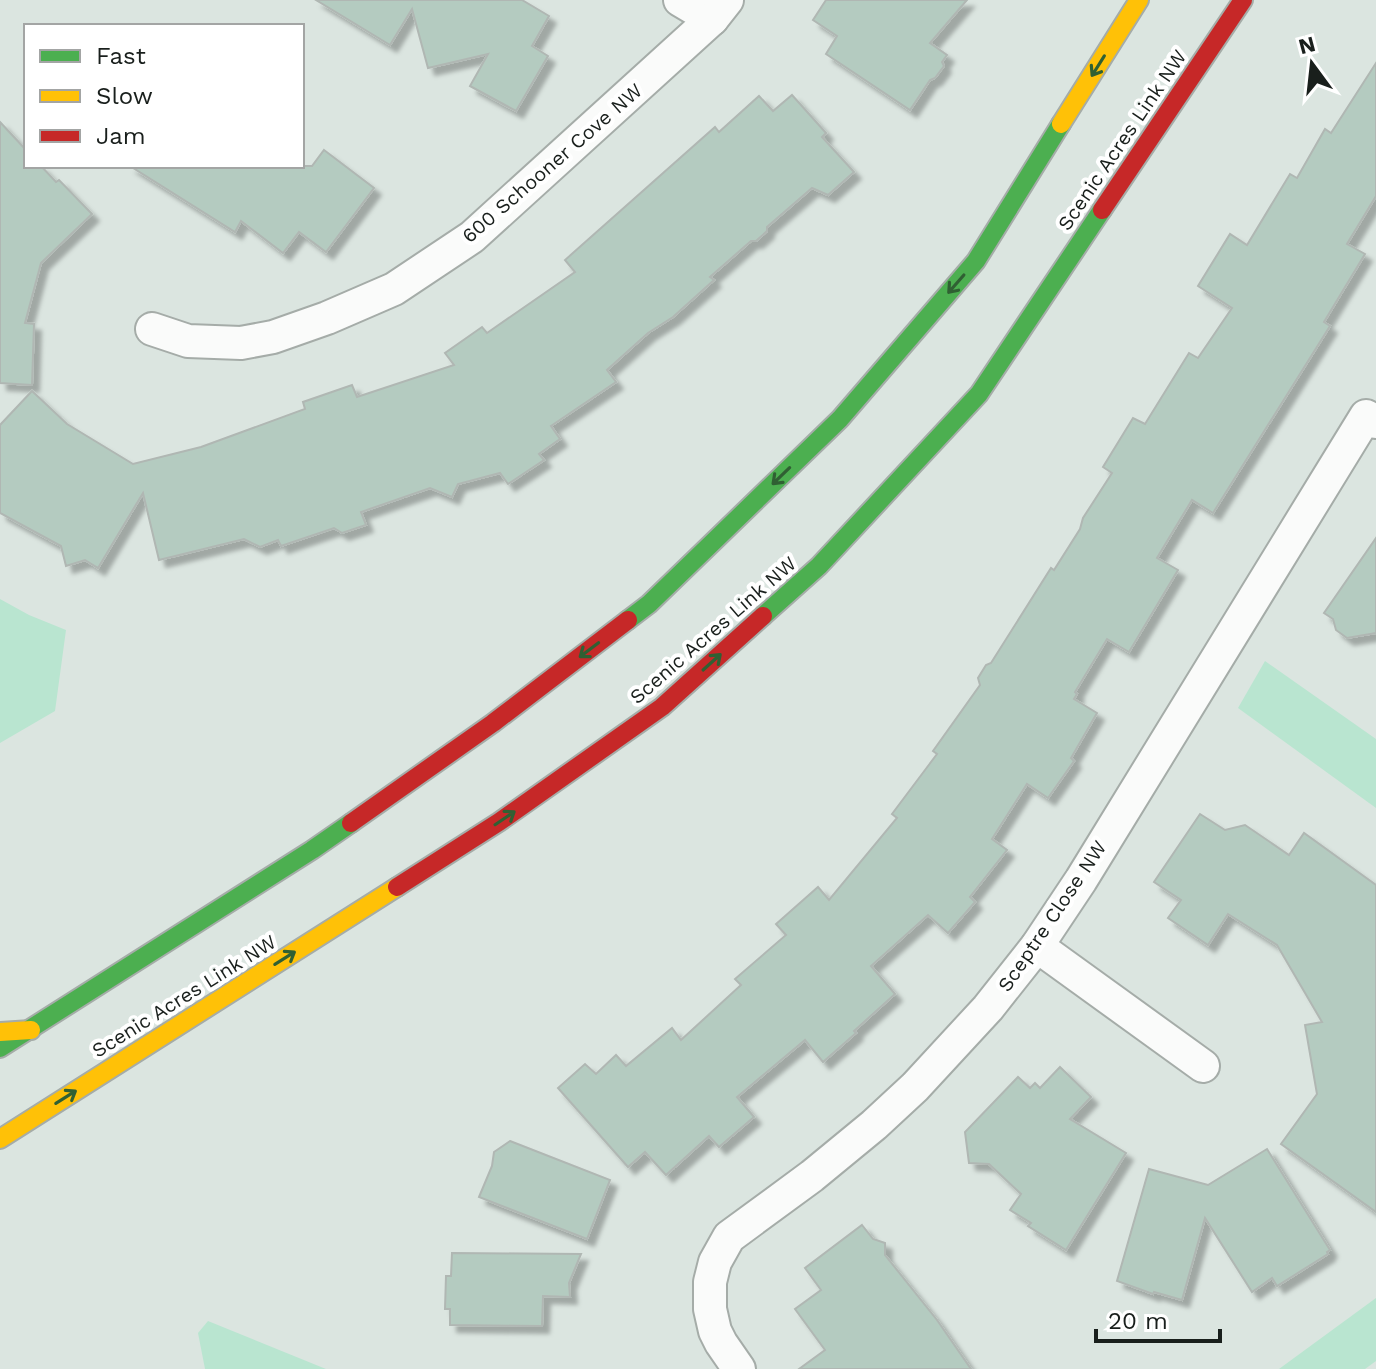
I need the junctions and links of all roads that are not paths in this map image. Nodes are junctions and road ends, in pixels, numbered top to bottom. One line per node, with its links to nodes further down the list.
1 (680, 0): 4 (street)
2 (1139, 0): 8 (main road, one-way to 8)
3 (1243, 0): 12 (main road, Scenic Acres Link NW, one-way to 3)
4 (720, 10): 5 (street, 600 Schooner Cove NW)
5 (152, 329)
6 (1373, 412): 7 (street, Sceptre Close NW)
7 (1037, 946): 11 (street); 13 (street, Sceptre Close NW)
8 (31, 1030): 9 (main road); 10 (main road)
9 (0, 1032)
10 (0, 1048)
11 (1203, 1066)
12 (0, 1139)
13 (739, 1369)

